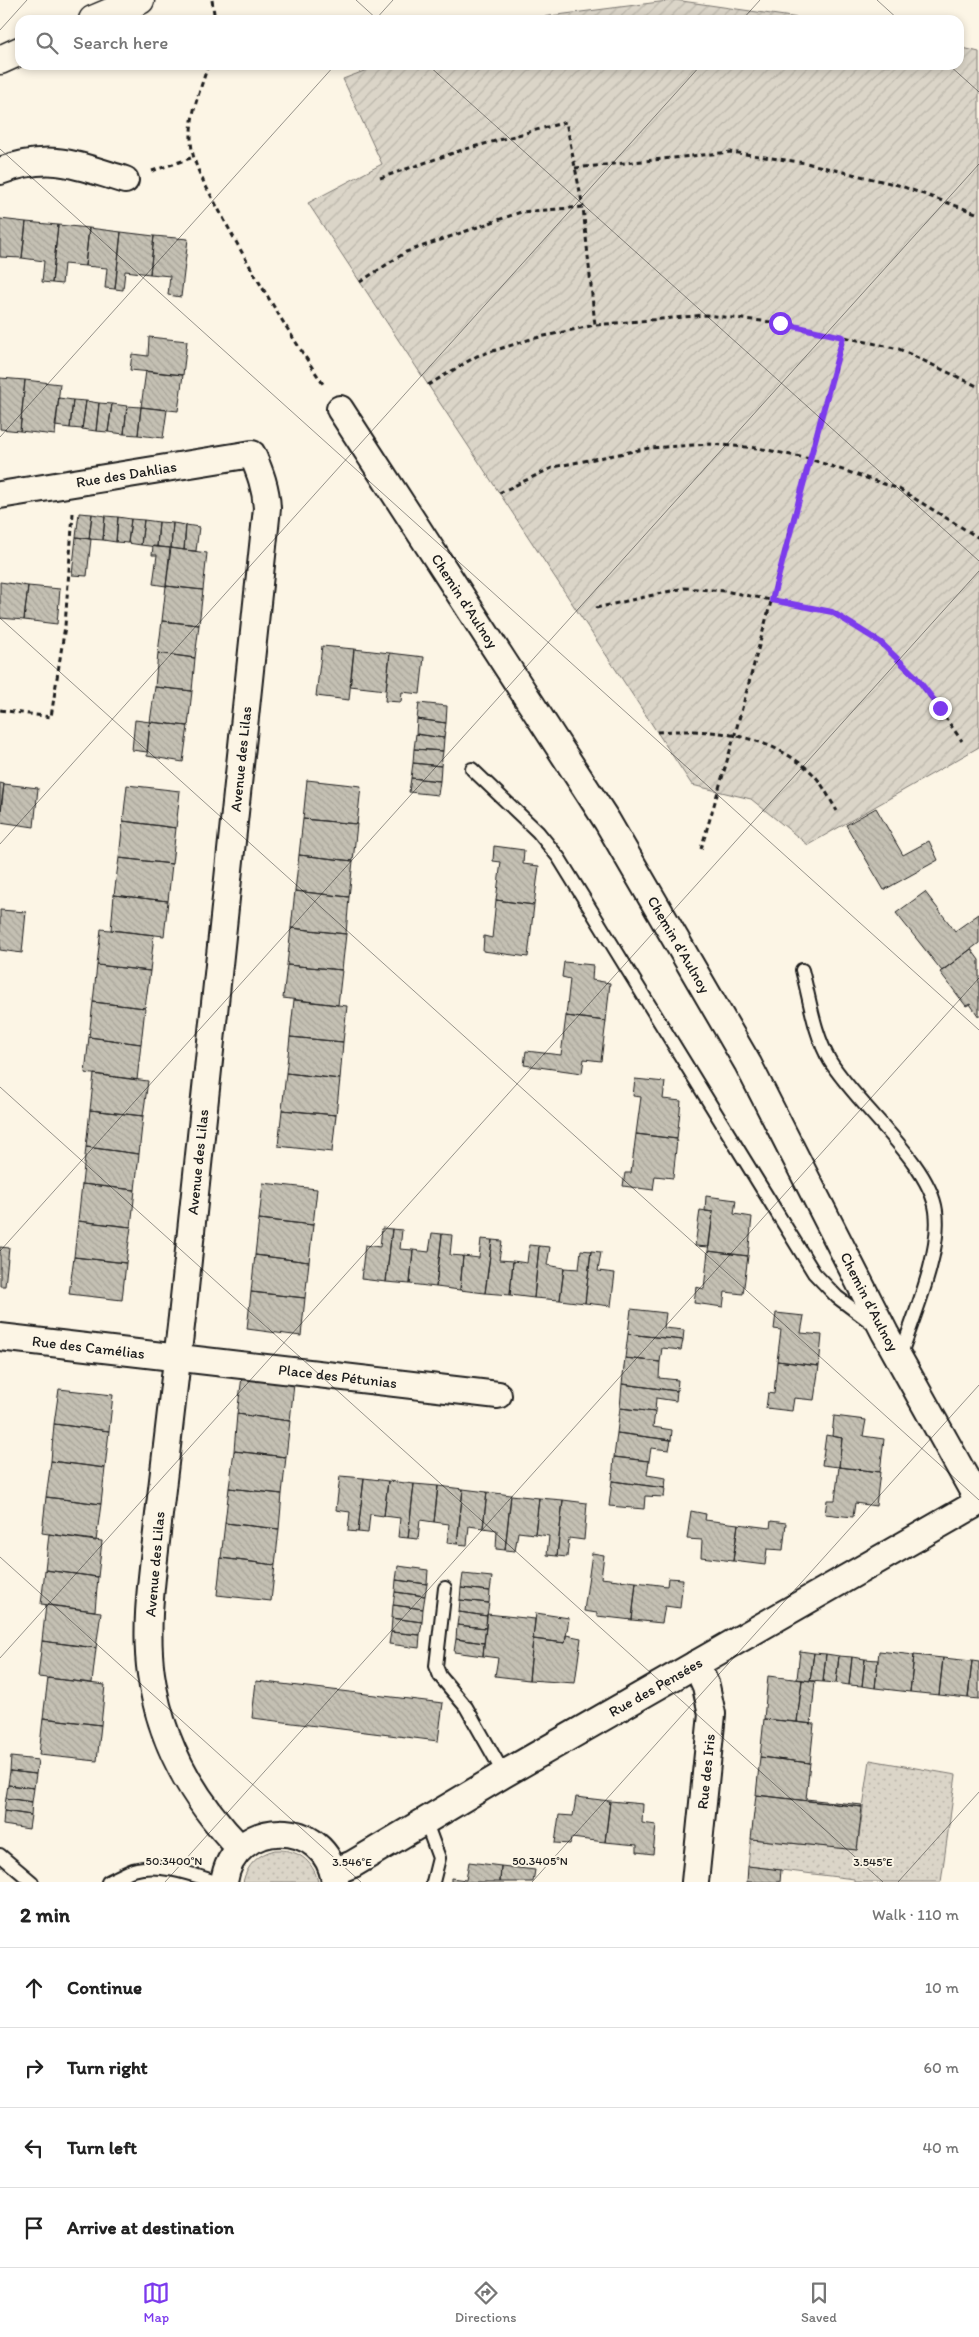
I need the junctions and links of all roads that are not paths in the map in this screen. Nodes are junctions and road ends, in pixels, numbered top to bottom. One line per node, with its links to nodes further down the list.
1 (139, 0): 2 (highway)
2 (104, 15)
3 (15, 54): 4 (highway)
4 (0, 60)
5 (0, 171): 6 (street)
6 (125, 180)
7 (340, 409): 12 (street, Chemin d'Aulnoy)
8 (252, 454): 9 (street, Rue des Dahlias); 14 (street, Avenue des Lilas)
9 (0, 495)
10 (472, 769): 12 (lane)
11 (802, 970): 15 (lane)
12 (886, 1333): 15 (street, Chemin d'Aulnoy)
13 (0, 1337): 14 (street, Rue des Camélias)
14 (177, 1357): 16 (street, Place des Pétunias); 22 (street, Avenue des Lilas)
15 (899, 1359): 17 (street, Chemin d'Aulnoy)
16 (498, 1395)
17 (979, 1502): 19 (street, Rue des Pensées)
18 (445, 1588): 20 (lane)
19 (696, 1664): 20 (street, Rue des Pensées); 30 (street, Rue des Iris)
20 (504, 1774): 21 (street, Rue des Pensées)
21 (426, 1820): 24 (street, Rue des Pensées); 29 (lane)
22 (240, 1848): 24 (street); 28 (street)
23 (0, 1855): 25 (lane)
24 (334, 1877)
25 (32, 1882)
26 (108, 1882): 27 (lane)
27 (216, 1882)
28 (224, 1882)
29 (433, 1882)
30 (695, 1882)

